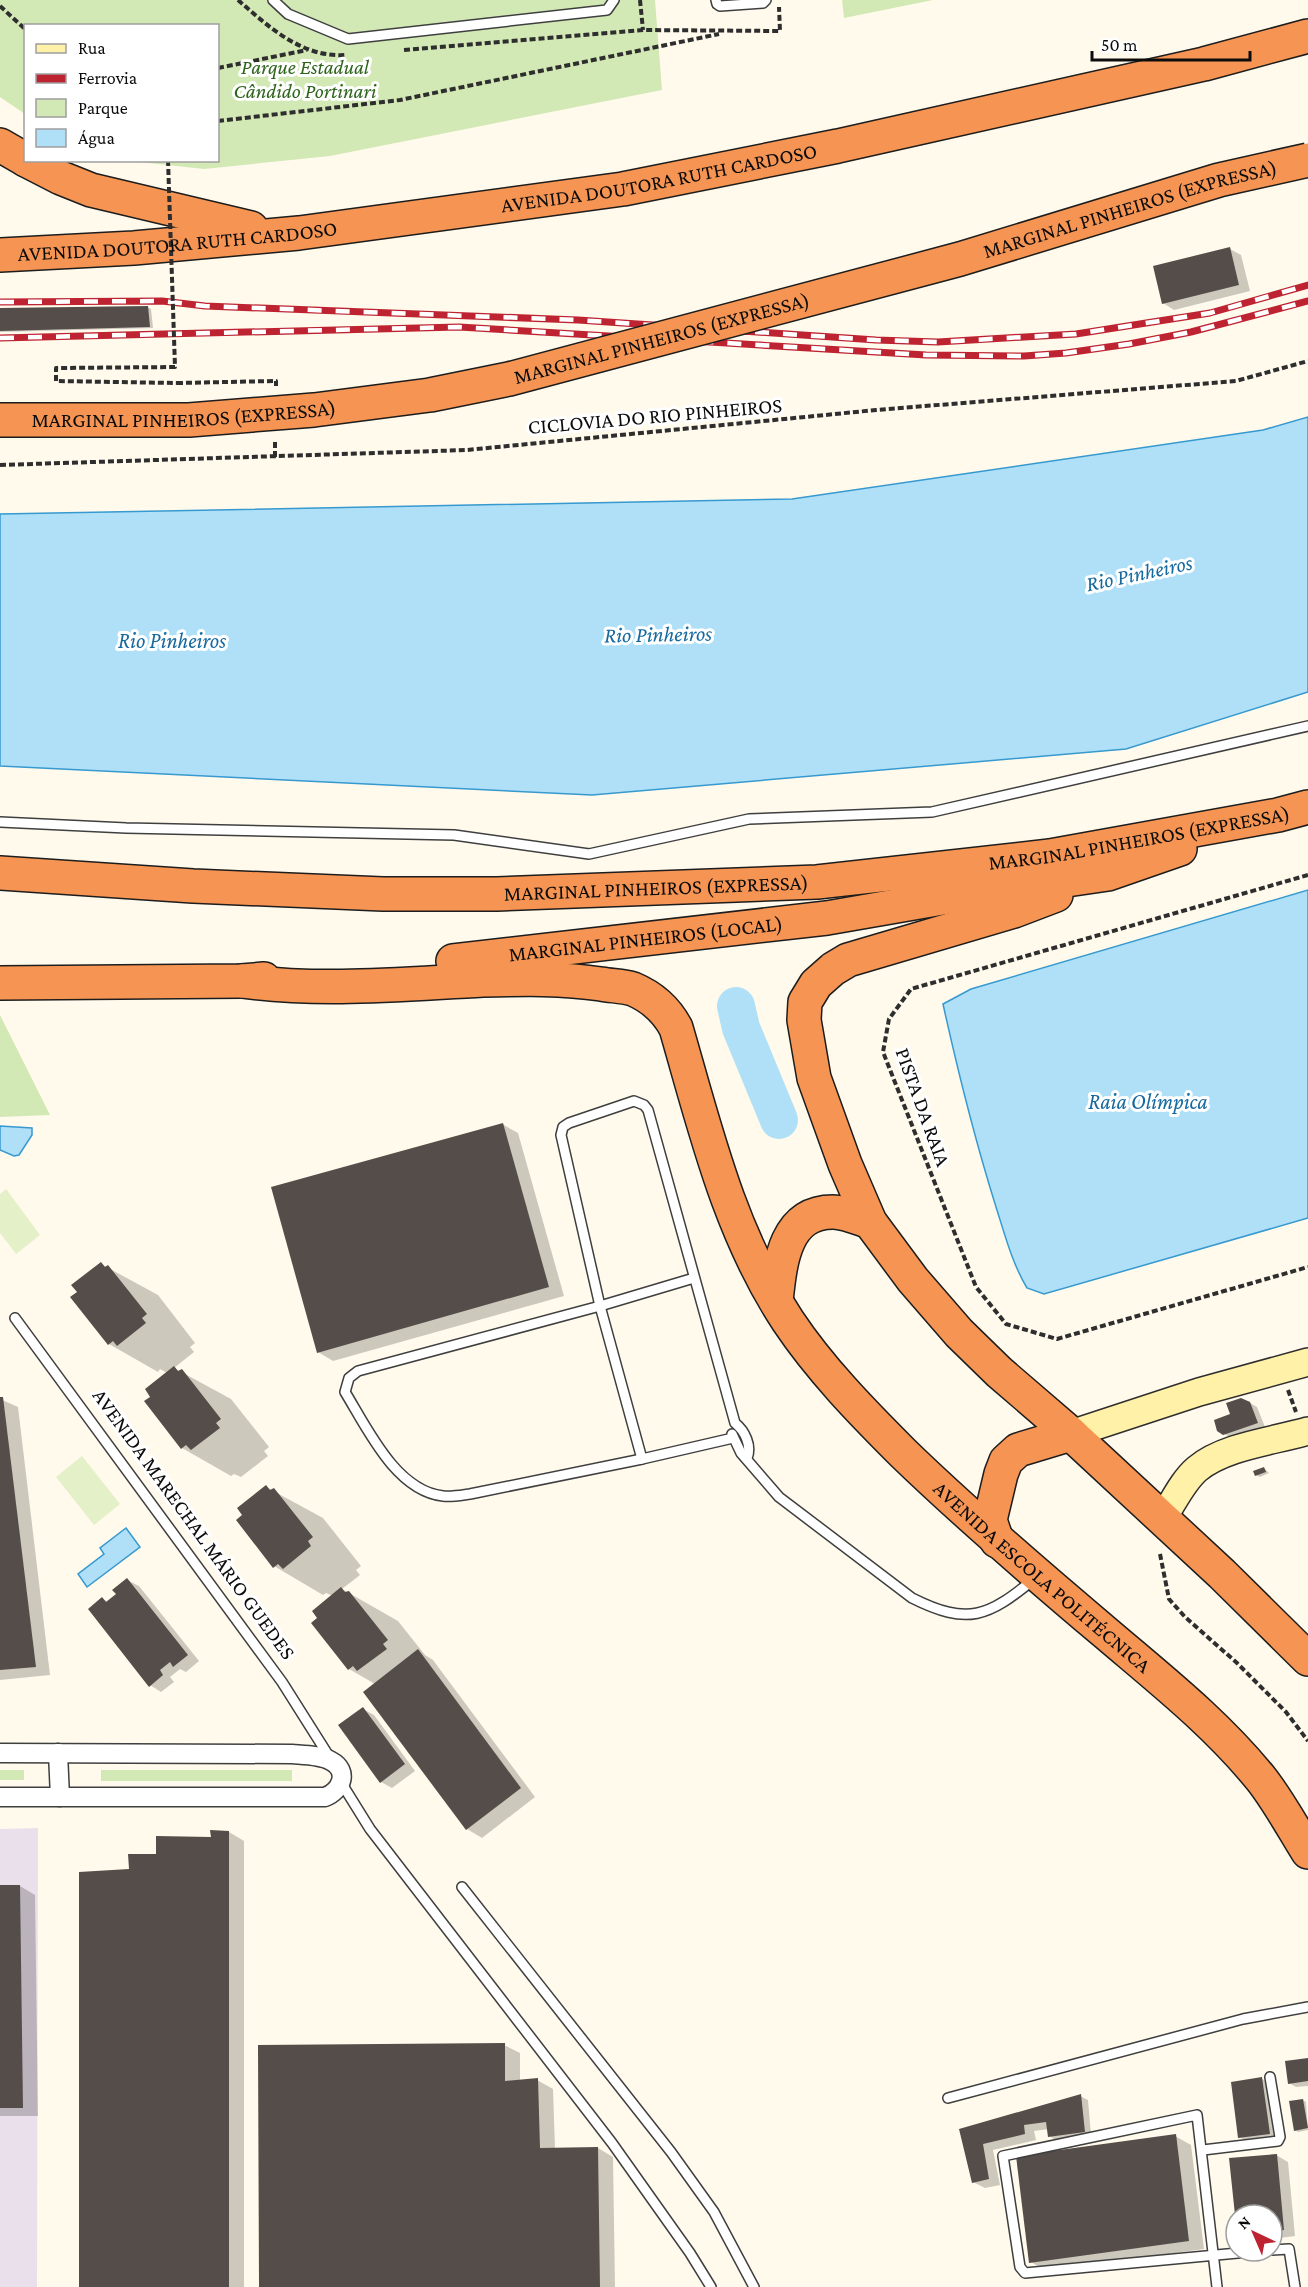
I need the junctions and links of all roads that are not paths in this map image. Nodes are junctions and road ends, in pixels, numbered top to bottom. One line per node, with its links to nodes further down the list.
1 (273, 0): 2 (lane)
2 (614, 0)
3 (716, 0): 4 (lane)
4 (766, 0)
5 (1308, 36): 10 (highway, AVENIDA DOUTORA RUTH CARDOSO)
6 (0, 145): 7 (highway)
7 (24, 159)
8 (1308, 160): 12 (highway, MARGINAL PINHEIROS (EXPRESSA), bridge)
9 (30, 162): 10 (highway)
10 (270, 235): 11 (highway, AVENIDA DOUTORA RUTH CARDOSO)
11 (0, 255)
12 (0, 420)
13 (1308, 726): 15 (lane)
14 (1293, 811): 16 (highway, MARGINAL PINHEIROS (EXPRESSA)); 17 (highway, MARGINAL PINHEIROS (LOCAL))
15 (0, 822)
16 (0, 873)
17 (1108, 874): 18 (highway, MARGINAL PINHEIROS (LOCAL)); 20 (highway)
18 (242, 981): 19 (highway, MARGINAL PINHEIROS (LOCAL)); 22 (highway, AVENIDA ESCOLA POLITÉCNICA)
19 (0, 982)
20 (870, 1222): 22 (highway); 28 (highway)
21 (694, 1278): 23 (lane); 23 (lane); 26 (lane)
22 (776, 1301): 33 (highway, AVENIDA ESCOLA POLITÉCNICA)
23 (600, 1306): 31 (lane); 31 (lane)
24 (15, 1318): 38 (lane, AVENIDA MARECHAL MÁRIO GUEDES)
25 (1308, 1362): 28 (street)
26 (735, 1423): 29 (lane); 30 (lane)
27 (1306, 1432): 32 (street)
28 (1071, 1434): 32 (highway); 33 (highway)
29 (734, 1438): 30 (lane); 31 (lane)
30 (747, 1458): 34 (lane)
31 (642, 1460)
32 (1162, 1520): 35 (highway)
33 (997, 1541): 34 (highway, AVENIDA ESCOLA POLITÉCNICA)
34 (1038, 1576): 42 (highway, AVENIDA ESCOLA POLITÉCNICA)
35 (1308, 1659)
36 (0, 1753): 37 (street)
37 (58, 1753): 38 (street); 41 (street)
38 (331, 1761): 39 (street, AVENIDA MARECHAL MÁRIO GUEDES)
39 (342, 1784): 41 (street); 51 (lane)
40 (0, 1797): 41 (street)
41 (60, 1797)
42 (1308, 1852)
43 (462, 1887): 52 (lane)
44 (1308, 2007): 46 (lane)
45 (1270, 2077): 47 (lane)
46 (948, 2098)
47 (1203, 2150): 50 (lane); 50 (lane)
48 (1284, 2249): 54 (lane)
49 (1224, 2255): 50 (lane)
50 (1213, 2256): 53 (lane)
51 (711, 2287)
52 (754, 2287)
53 (1217, 2287)
54 (1295, 2287)

